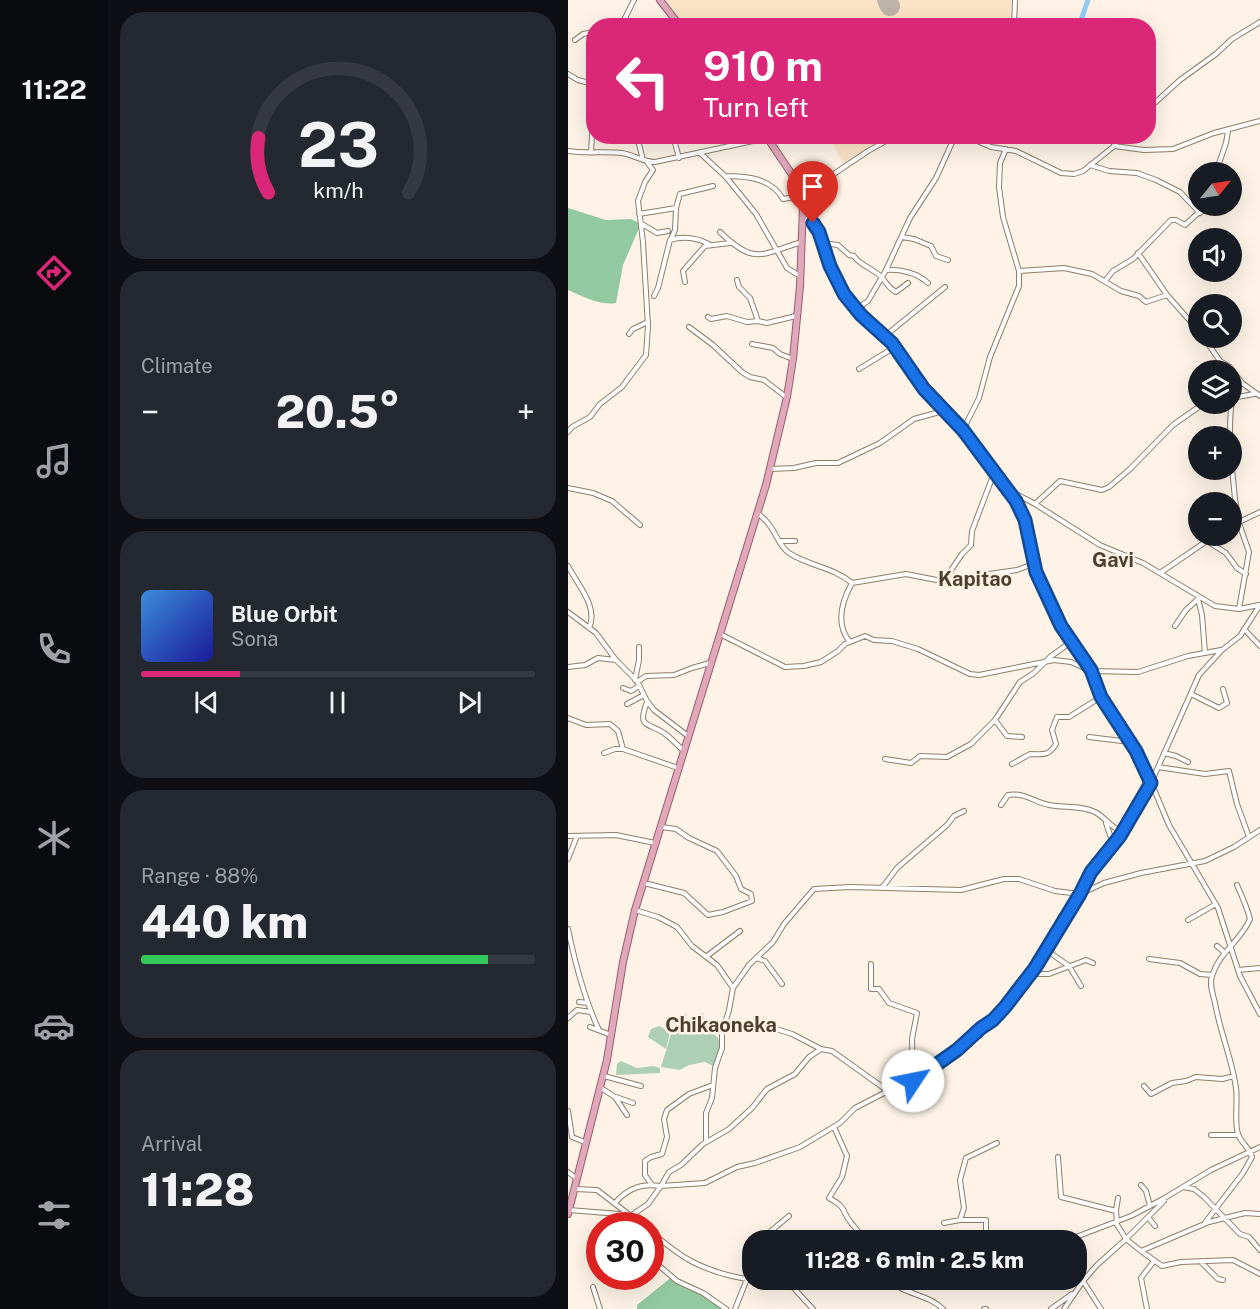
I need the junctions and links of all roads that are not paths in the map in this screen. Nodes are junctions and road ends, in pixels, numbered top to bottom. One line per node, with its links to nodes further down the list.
1 (634, 0): 4 (street)
2 (660, 0): 5 (main road)
3 (1015, 0): 6 (street)
4 (625, 18)
5 (674, 18)
6 (1014, 18)
7 (1260, 22): 12 (street)
8 (586, 33): 9 (street)
9 (575, 40)
10 (568, 74): 11 (street)
11 (586, 82)
12 (1156, 101)
13 (1260, 121): 14 (street)
14 (1228, 131): 23 (street); 31 (street)
15 (592, 144): 26 (street)
16 (640, 144): 30 (street)
17 (675, 144): 29 (street)
18 (738, 144): 27 (street)
19 (772, 144): 35 (main road)
20 (881, 144): 35 (street)
21 (951, 144): 44 (street)
22 (984, 144): 24 (street)
23 (1114, 146): 32 (street)
24 (1006, 149): 32 (street); 54 (street)
25 (570, 151): 26 (street); 28 (street)
26 (591, 152): 30 (street)
27 (700, 153): 29 (street); 33 (street)
28 (568, 156)
29 (679, 158): 30 (street)
30 (645, 161): 38 (street)
31 (1219, 162)
32 (1090, 165): 36 (street)
33 (725, 176): 35 (street); 50 (street)
34 (713, 186): 37 (street)
35 (801, 196): 40 (main road)
36 (1188, 200)
37 (676, 208): 38 (street); 45 (street)
38 (639, 214): 41 (street)
39 (1196, 216): 51 (street)
40 (804, 218): 46 (main road); 48 (street)
41 (642, 224): 42 (street); 70 (street)
42 (667, 231)
43 (720, 232): 47 (street)
44 (902, 237): 52 (street); 53 (street)
45 (671, 239): 49 (street); 64 (street)
46 (803, 242): 50 (street); 55 (main road)
47 (730, 243): 49 (street); 50 (street)
48 (823, 243): 56 (street); 65 (street)
49 (709, 244): 59 (street)
50 (776, 249): 55 (street)
51 (1138, 253): 58 (street); 63 (street)
52 (948, 260)
53 (886, 270): 56 (street); 61 (street)
54 (1019, 271): 58 (street); 84 (street)
55 (801, 276): 66 (main road)
56 (882, 277): 60 (street); 65 (street)
57 (737, 280): 69 (street)
58 (1105, 281): 63 (street)
59 (685, 282)
60 (908, 283)
61 (928, 283)
62 (945, 287): 73 (street)
63 (1167, 295): 68 (street)
64 (654, 296)
65 (856, 309): 73 (street)
66 (796, 316): 69 (street); 76 (main road)
67 (708, 317): 69 (street)
68 (1188, 319)
69 (758, 321)
70 (648, 322): 72 (street); 85 (street)
71 (690, 327): 80 (street)
72 (629, 334)
73 (885, 336): 75 (street)
74 (752, 345): 76 (street)
75 (895, 347): 77 (street); 82 (street)
76 (793, 358): 80 (main road)
77 (859, 369)
78 (1242, 382): 79 (street)
79 (1257, 395): 81 (street)
80 (787, 397): 86 (main road)
81 (1242, 397)
82 (943, 411): 84 (street); 86 (street)
83 (1188, 413): 90 (street)
84 (963, 430): 87 (street)
85 (568, 432)
86 (770, 469): 92 (main road)
87 (994, 473): 89 (street); 104 (street)
88 (568, 488): 94 (street)
89 (1007, 489): 90 (street); 100 (street)
90 (1035, 504): 102 (street)
91 (1260, 512): 93 (street)
92 (757, 513): 96 (street); 113 (main road)
93 (1242, 521)
94 (640, 525)
95 (1242, 529): 103 (street)
96 (780, 541): 97 (street); 105 (street)
97 (795, 541)
98 (1198, 546): 102 (street)
99 (1215, 546): 103 (street)
100 (1033, 564): 104 (street); 114 (street)
101 (568, 566): 111 (street)
102 (1160, 573): 106 (street)
103 (1246, 574): 108 (street)
104 (943, 582): 105 (street)
105 (852, 583): 115 (street)
106 (1199, 598): 108 (street); 110 (street); 119 (street)
107 (1260, 605): 108 (street); 112 (street)
108 (1239, 609)
109 (568, 612): 111 (street)
110 (1175, 626)
111 (589, 628): 120 (street)
112 (1244, 629): 116 (street); 118 (street)
113 (719, 634): 115 (street); 122 (main road)
114 (1071, 642): 121 (street); 124 (street)
115 (848, 643): 121 (street)
116 (1260, 646)
117 (639, 647): 125 (street)
118 (1222, 650): 119 (street); 128 (street)
119 (1205, 653): 124 (street)
120 (616, 660): 123 (street); 125 (street)
121 (1046, 661): 124 (street); 134 (street)
122 (710, 663): 125 (street); 135 (main road)
123 (568, 667)
124 (1091, 670): 130 (street)
125 (637, 682): 126 (street); 129 (street)
126 (623, 688)
127 (1223, 688): 128 (street)
128 (1191, 694): 142 (street)
129 (644, 695): 131 (street); 132 (street)
130 (1101, 697): 138 (street); 145 (street)
131 (647, 701): 135 (street); 140 (street)
132 (626, 704)
133 (568, 718): 139 (street)
134 (995, 720): 136 (street); 143 (street)
135 (688, 736): 140 (main road)
136 (1022, 737)
137 (1089, 737): 138 (street)
138 (1130, 742): 148 (street)
139 (623, 749): 141 (street); 147 (street)
140 (684, 750): 147 (main road)
141 (604, 753)
142 (1164, 753): 144 (street); 146 (street)
143 (885, 759)
144 (1188, 762)
145 (1012, 764)
146 (1158, 767): 148 (street); 157 (street)
147 (678, 768): 152 (main road)
148 (1151, 783): 154 (street); 161 (street)
149 (1001, 805): 151 (street)
150 (964, 812): 164 (street)
151 (1106, 823): 154 (street); 159 (street)
152 (661, 827): 158 (main road); 162 (street)
153 (1260, 830): 157 (street)
154 (1122, 832): 159 (street)
155 (568, 836): 156 (street)
156 (577, 836): 158 (street); 160 (street)
157 (1249, 837): 161 (street)
158 (655, 843): 162 (main road)
159 (1113, 844): 165 (street)
160 (568, 859)
161 (1192, 864): 165 (street); 166 (street)
162 (642, 883): 167 (main road)
163 (1237, 885): 171 (street)
164 (882, 888): 165 (street); 176 (street)
165 (1080, 894): 173 (street)
166 (1216, 904): 168 (street); 171 (street)
167 (635, 910): 175 (street); 196 (main road)
168 (1188, 920)
169 (568, 929): 189 (street)
170 (740, 932): 175 (street)
171 (1230, 945): 174 (street); 182 (street)
172 (1217, 946): 174 (street)
173 (1046, 950): 180 (street); 183 (street)
174 (1225, 953): 184 (street)
175 (707, 956): 187 (street)
176 (755, 958): 185 (street); 187 (street)
177 (1149, 959): 184 (street)
178 (1093, 963): 180 (street)
179 (871, 964): 200 (street)
180 (1069, 966): 183 (street); 186 (street)
181 (1260, 968): 182 (street)
182 (1238, 970): 191 (street)
183 (1031, 974): 200 (street)
184 (1212, 975): 199 (street)
185 (782, 984)
186 (1081, 986)
187 (733, 988): 201 (street)
188 (579, 1002): 189 (street)
189 (588, 1003): 190 (street)
190 (591, 1012): 192 (street); 195 (street)
191 (1260, 1014)
192 (568, 1018)
193 (767, 1026): 197 (street)
194 (590, 1027): 195 (street)
195 (599, 1030): 196 (street)
196 (612, 1035): 198 (main road)
197 (821, 1049): 205 (street); 213 (street)
198 (604, 1076): 202 (street); 204 (main road)
199 (1234, 1076): 203 (street); 212 (street)
200 (913, 1081): 205 (street)
201 (713, 1085): 213 (street); 221 (street)
202 (641, 1086)
203 (1144, 1086)
204 (601, 1088): 206 (street); 214 (main road)
205 (888, 1091): 210 (street)
206 (615, 1097): 207 (street); 209 (street)
207 (633, 1103)
208 (568, 1111): 214 (street)
209 (627, 1115)
210 (834, 1127): 223 (street); 246 (street)
211 (1211, 1135): 212 (street)
212 (1238, 1135): 217 (street)
213 (706, 1142): 223 (street)
214 (587, 1143): 220 (main road)
215 (997, 1143): 240 (street)
216 (1260, 1147): 217 (street)
217 (1250, 1151): 224 (street); 231 (street)
218 (1058, 1157): 232 (street)
219 (568, 1172): 220 (street)
220 (578, 1179): 225 (main road)
221 (652, 1185): 223 (street); 228 (street)
222 (1141, 1185): 229 (street)
223 (661, 1186): 235 (street)
224 (1183, 1187): 227 (street); 231 (street)
225 (575, 1189): 228 (street); 230 (main road)
226 (1118, 1198): 232 (street)
227 (1166, 1198): 229 (street); 238 (street)
228 (616, 1202): 234 (street)
229 (1150, 1206): 241 (street)
230 (569, 1208): 233 (street)
231 (1215, 1208): 239 (street); 243 (street)
232 (1116, 1211): 241 (street)
233 (604, 1212)
234 (627, 1212)
235 (635, 1212)
236 (1260, 1214): 239 (street)
237 (789, 1216): 245 (street)
238 (1148, 1217): 244 (street); 249 (street)
239 (1226, 1219): 243 (street); 251 (street)
240 (960, 1220): 242 (street); 247 (street)
241 (1116, 1222): 248 (street); 249 (street)
242 (944, 1223)
243 (1204, 1224): 252 (street)
244 (1155, 1226)
245 (771, 1230)
246 (857, 1230)
247 (986, 1230)
248 (1087, 1233)
249 (1126, 1239): 252 (street); 257 (street)
250 (664, 1242): 258 (street)
251 (1260, 1250)
252 (1141, 1251): 253 (street)
253 (1154, 1261): 254 (street); 275 (street)
254 (1201, 1262): 256 (street); 259 (street)
255 (664, 1270): 268 (street)
256 (1260, 1274)
257 (1087, 1276)
258 (742, 1278)
259 (1223, 1280)
260 (1087, 1287): 274 (street)
261 (594, 1290): 267 (street)
262 (743, 1290): 269 (street)
263 (796, 1290): 270 (street)
264 (903, 1290): 271 (street)
265 (1076, 1290): 266 (street)
266 (1074, 1293): 272 (street); 273 (street)
267 (600, 1309)
268 (726, 1309)
269 (735, 1309)
270 (813, 1309)
271 (943, 1309)
272 (1051, 1309)
273 (1064, 1309)
274 (1101, 1309)
275 (1147, 1309)

